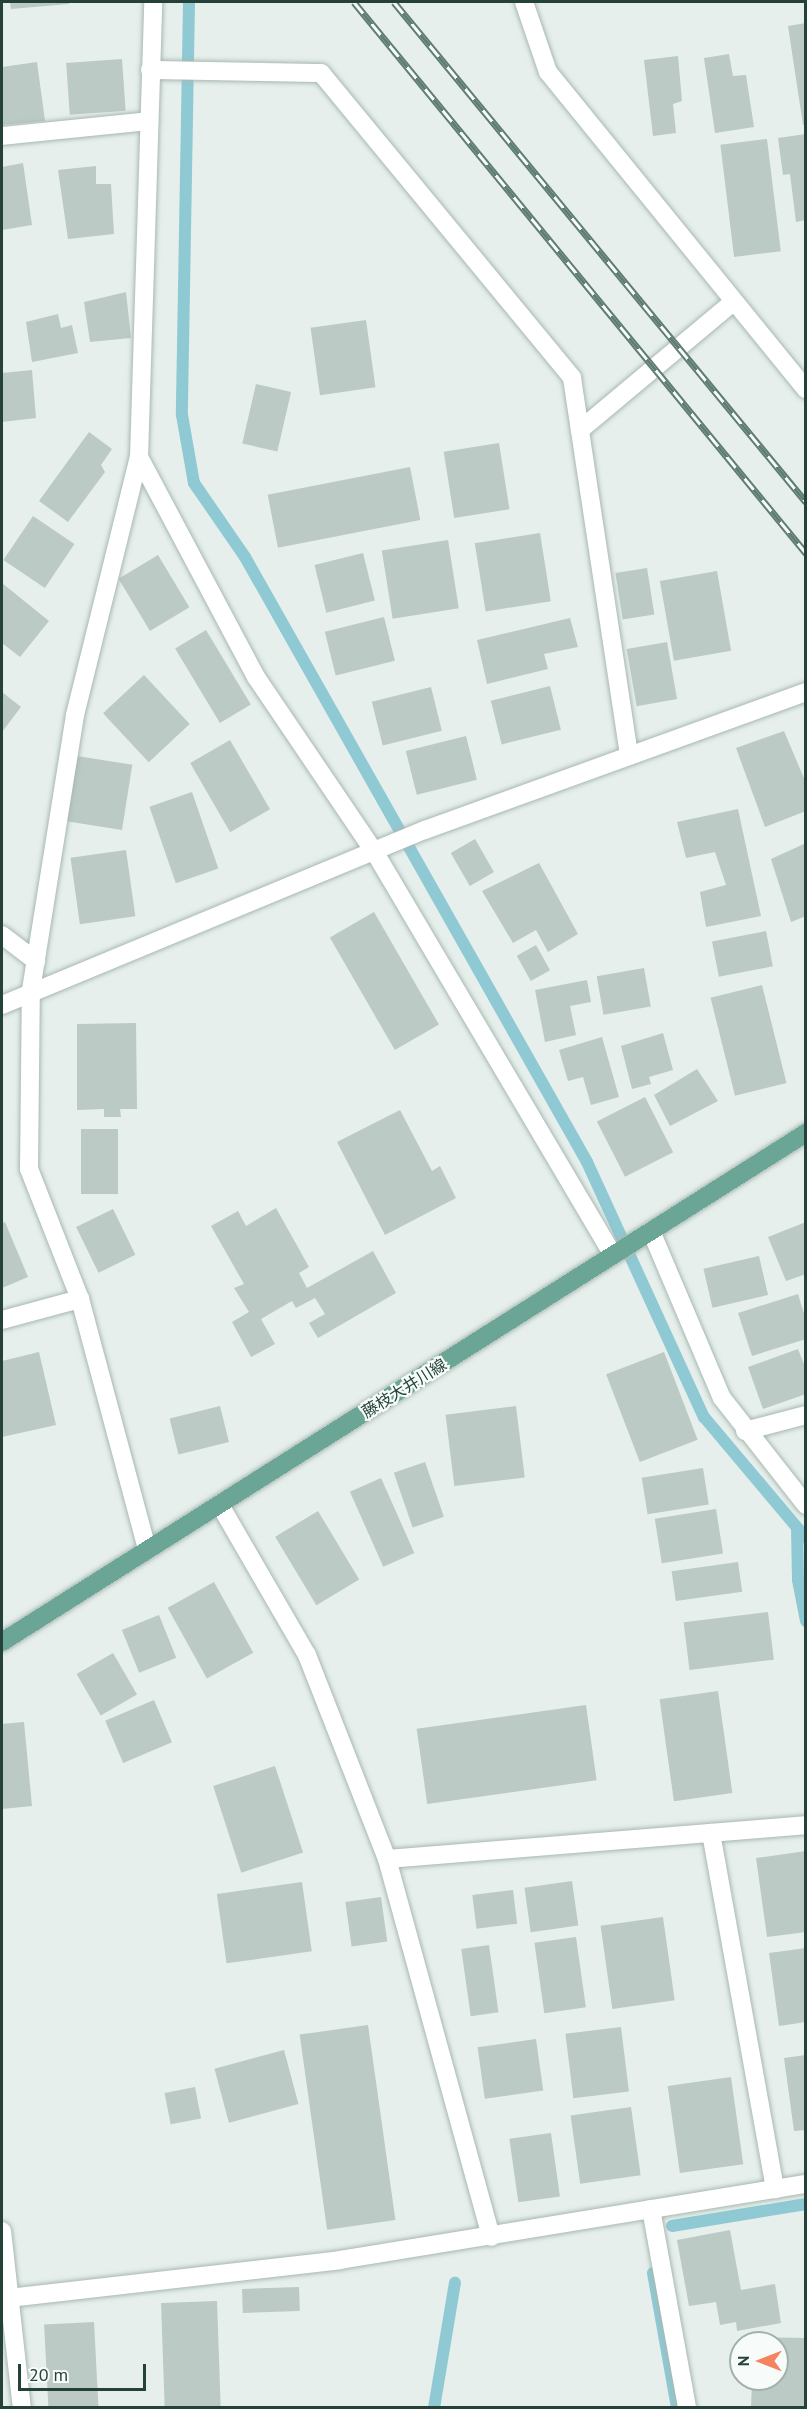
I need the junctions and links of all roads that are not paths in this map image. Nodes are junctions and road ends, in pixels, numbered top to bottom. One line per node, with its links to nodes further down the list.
1 (153, 2): 3 (street)
2 (525, 2): 6 (street)
3 (150, 70): 4 (street); 8 (street)
4 (148, 120): 5 (street); 9 (street)
5 (2, 136)
6 (733, 302): 7 (street); 8 (street)
7 (806, 390)
8 (580, 430): 11 (street)
9 (139, 457): 12 (street); 14 (street)
10 (806, 692): 11 (street)
11 (629, 756): 12 (street)
12 (374, 850): 15 (street); 19 (street)
13 (2, 934): 14 (street)
14 (36, 961): 15 (street)
15 (31, 990): 16 (street); 20 (street)
16 (2, 1005)
17 (806, 1133): 18 (main road, 藤枝大井川線)
18 (651, 1231): 19 (main road, 藤枝大井川線); 23 (street)
19 (614, 1255): 24 (main road, 藤枝大井川線)
20 (80, 1299): 21 (street); 26 (street)
21 (2, 1320)
22 (806, 1415): 23 (street)
23 (745, 1431): 25 (street)
24 (220, 1505): 26 (main road, 藤枝大井川線); 30 (street)
25 (806, 1505)
26 (147, 1549): 27 (main road, 藤枝大井川線)
27 (2, 1642)
28 (806, 1825): 29 (street)
29 (711, 1833): 30 (street); 32 (street)
30 (387, 1859): 34 (street)
31 (806, 2184): 32 (street)
32 (775, 2189): 33 (street)
33 (651, 2210): 34 (street); 38 (street)
34 (491, 2237): 36 (street)
35 (2, 2240): 36 (street)
36 (9, 2298): 37 (street)
37 (22, 2408)
38 (687, 2408)

